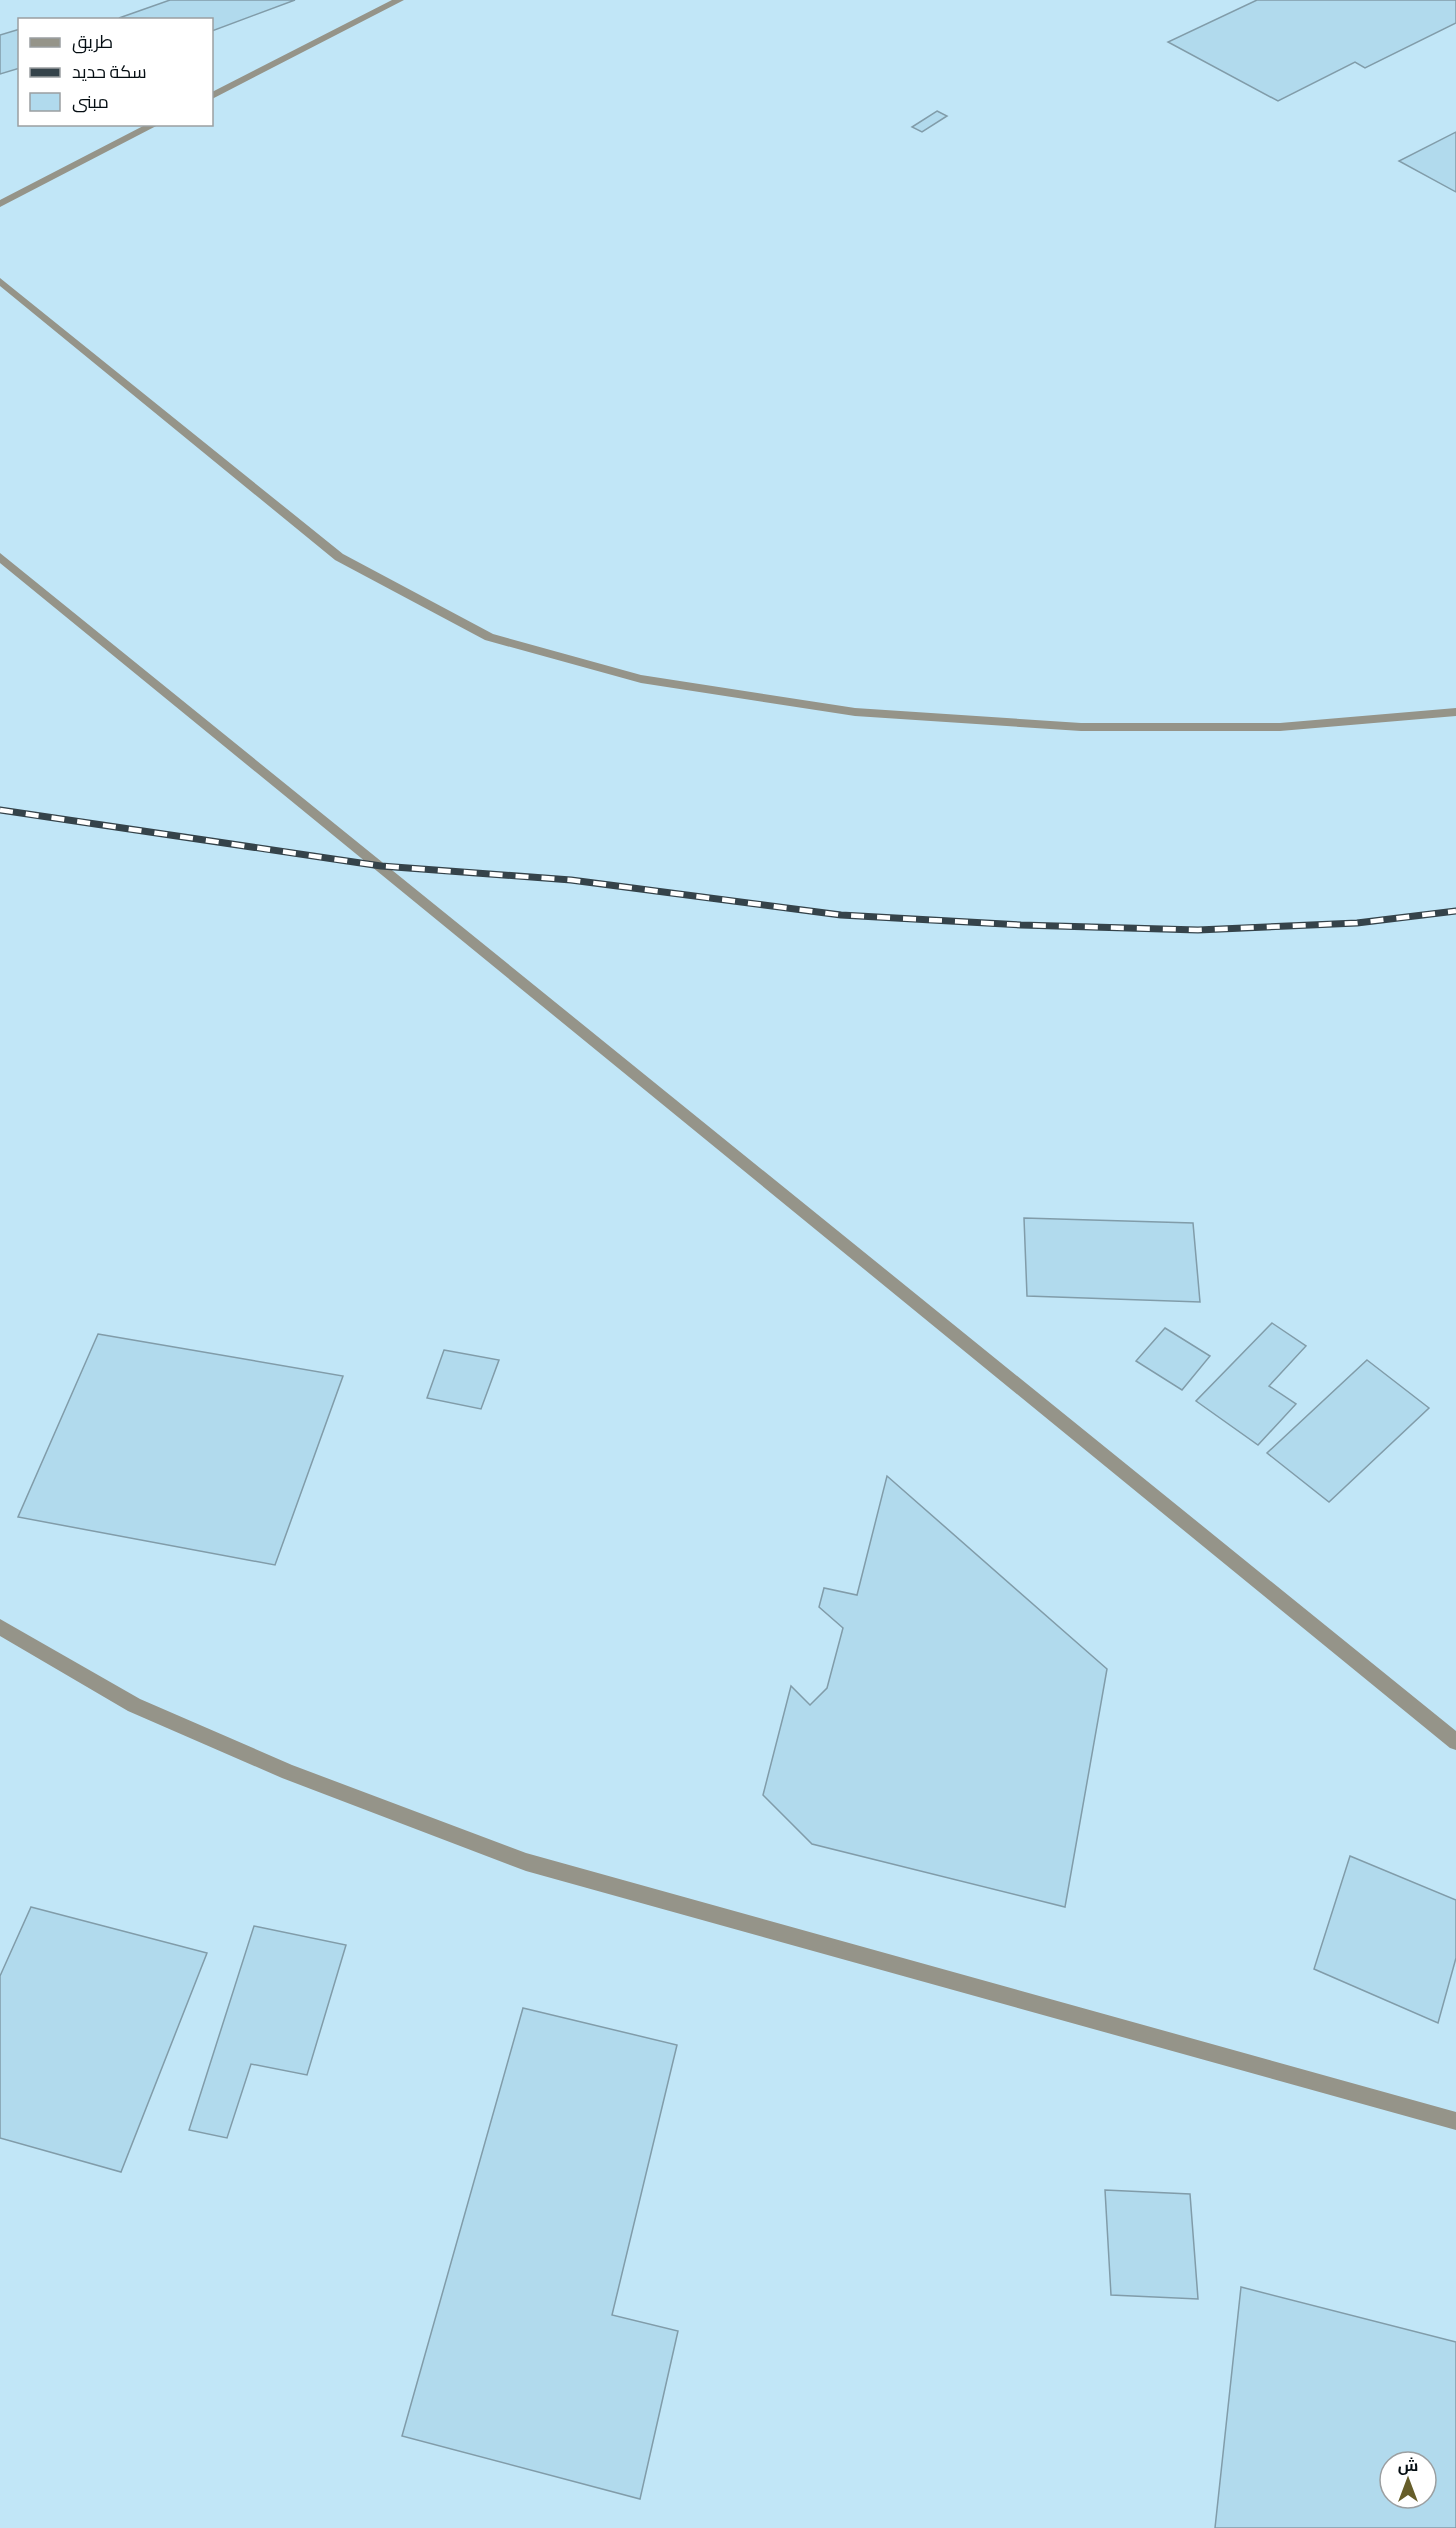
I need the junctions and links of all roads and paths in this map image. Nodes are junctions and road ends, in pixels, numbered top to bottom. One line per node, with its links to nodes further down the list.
1 (399, 0): 2 (street)
2 (213, 95)
3 (151, 126): 4 (street)
4 (0, 204)
5 (0, 281): 7 (street)
6 (0, 557): 9 (street)
7 (1456, 712)
8 (0, 1627): 10 (street)
9 (1456, 1742)
10 (1456, 2121)

